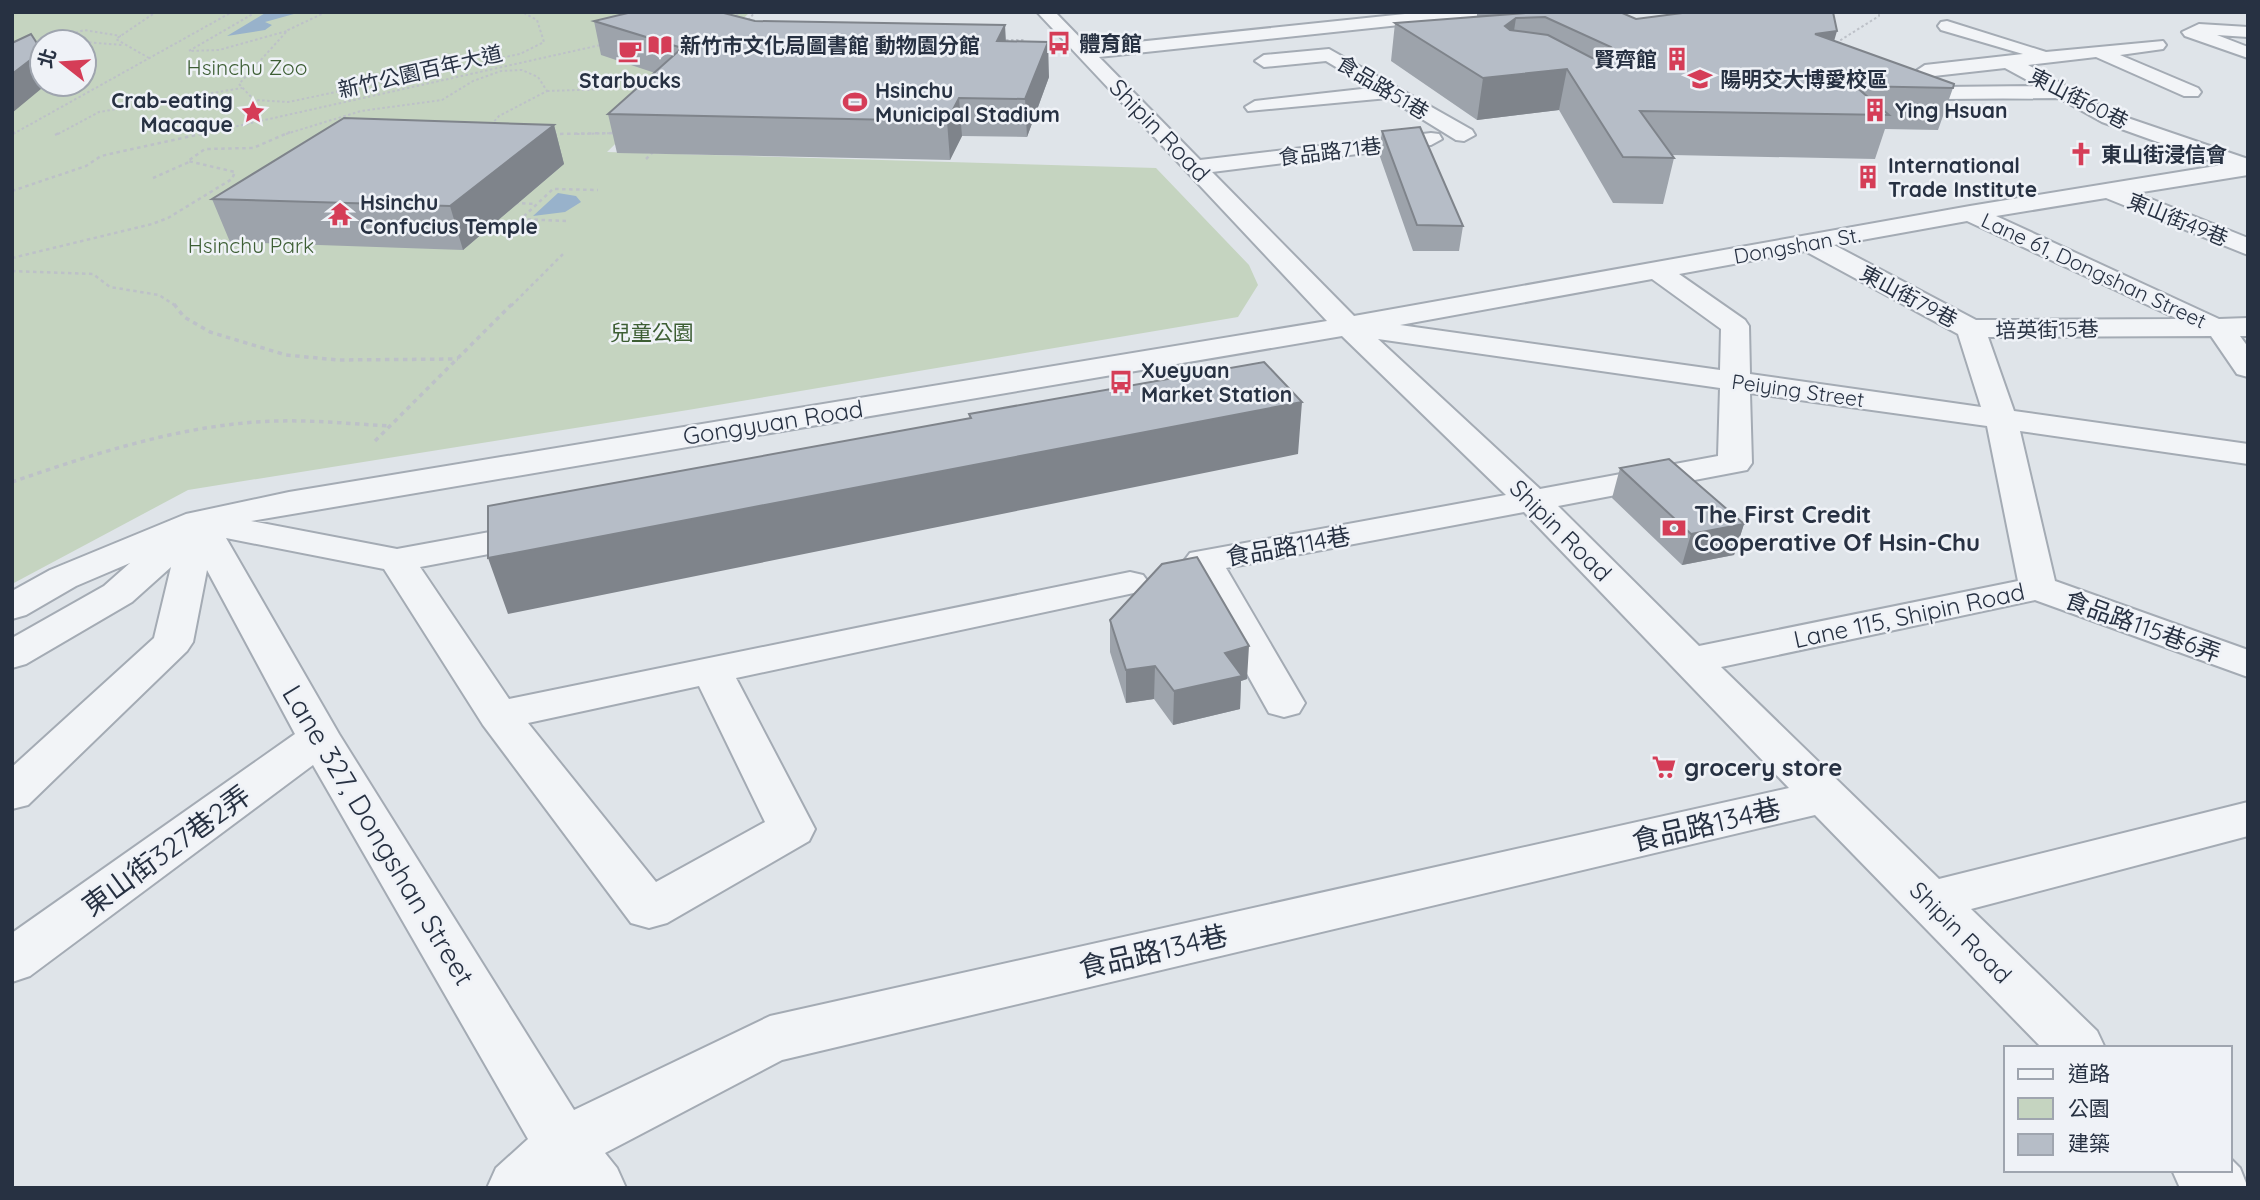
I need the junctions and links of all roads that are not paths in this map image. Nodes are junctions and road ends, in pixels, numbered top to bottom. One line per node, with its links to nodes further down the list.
1 (1045, 12): 6 (street, Shipin Road)
2 (1475, 12): 6 (street)
3 (1947, 26): 9 (street)
4 (2248, 32): 8 (street)
5 (2157, 46): 7 (street, 東山街60巷)
6 (1080, 47): 19 (street, Shipin Road)
7 (2099, 52): 9 (street, 東山街60巷); 15 (street)
8 (2248, 53)
9 (2053, 58): 11 (street, 東山街60巷)
10 (1239, 63): 13 (street, 食品路51巷)
11 (2011, 63): 12 (street); 14 (street, 東山街60巷)
12 (1925, 71)
13 (1390, 92): 17 (street); 18 (street, 食品路51巷)
14 (2062, 92): 16 (street); 20 (street, 東山街60巷)
15 (2191, 92)
16 (1941, 93)
17 (1255, 107)
18 (1464, 135): 19 (street, 食品路71巷)
19 (1197, 167): 26 (street, Shipin Road)
20 (2248, 167): 21 (street, Dongshan St.)
21 (2107, 190): 22 (street, Dongshan St.); 24 (street, 東山街49巷)
22 (1970, 213): 23 (street, Dongshan St.); 27 (street, Lane 61, Dongshan Street)
23 (1810, 243): 25 (street, Dongshan St.); 28 (street, 東山街79巷)
24 (2248, 247)
25 (1657, 271): 26 (street, Dongshan St.); 30 (street)
26 (1348, 326): 30 (street, Peiying Street); 33 (street, Shipin Road); 34 (street, Gongyuan Road)
27 (2233, 327): 28 (street, 培英街15巷); 29 (street)
28 (1971, 329): 31 (street, 培英街15巷)
29 (2248, 368)
30 (1736, 382): 31 (street, Peiying Street); 33 (street)
31 (2001, 419): 32 (street, Peiying Street); 38 (street, Lane 115, Shipin Road)
32 (2248, 454)
33 (1534, 502): 41 (street, Shipin Road); 44 (street, 食品路114巷)
34 (199, 522): 36 (street); 39 (street, Gongyuan Road); 40 (street, Gongyuan Road); 46 (street, Lane 327, Dongshan Street); 47 (street)
35 (574, 527): 36 (street)
36 (397, 560): 45 (street)
37 (1130, 583): 43 (street)
38 (2038, 588): 41 (street, Lane 115, Shipin Road); 42 (street, 食品路115巷6弄)
39 (12, 607)
40 (12, 655)
41 (1692, 660): 48 (street, Shipin Road)
42 (2248, 664)
43 (711, 670): 45 (street); 45 (street)
44 (1284, 704)
45 (498, 715)
46 (319, 738): 51 (street, 東山街327巷2弄); 53 (street, Lane 327, Dongshan Street)
47 (12, 793)
48 (1824, 796): 50 (street, Shipin Road); 53 (street, 食品路134巷)
49 (2248, 819): 50 (street)
50 (1930, 901): 52 (street, Shipin Road)
51 (12, 961)
52 (2076, 1046)
53 (580, 1166): 55 (street, 食品路134巷)
54 (2204, 1172): 56 (street)
55 (517, 1188)
56 (2219, 1188)

